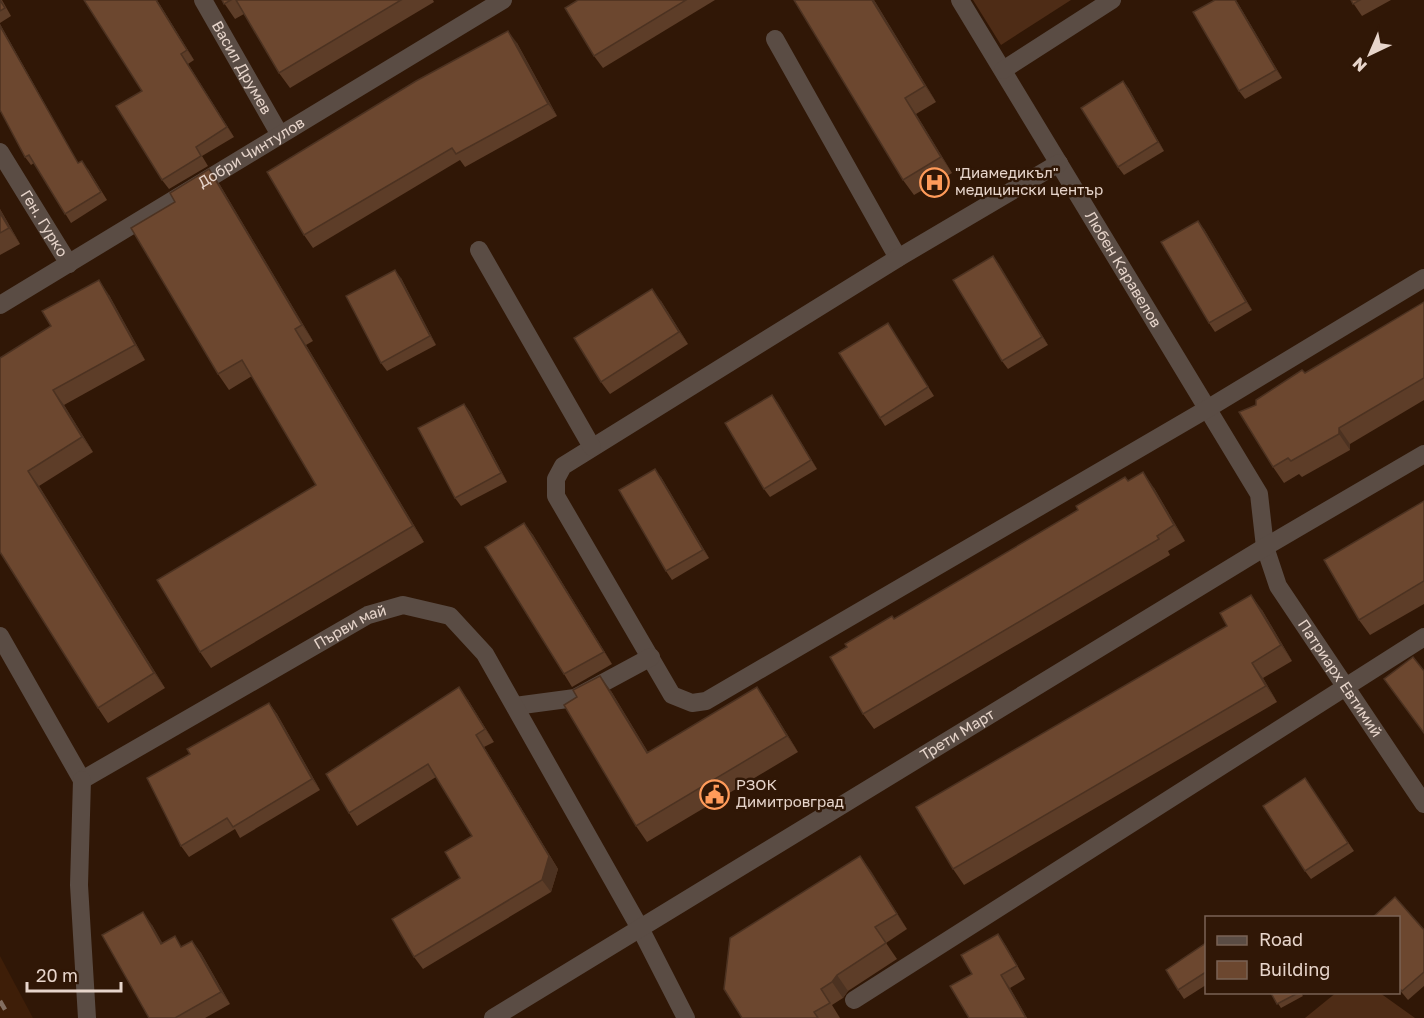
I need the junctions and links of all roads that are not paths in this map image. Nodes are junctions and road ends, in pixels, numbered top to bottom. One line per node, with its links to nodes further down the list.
1 (203, 0): 7 (street, Васил Друмев)
2 (503, 0): 7 (street, Добри Чинтулов)
3 (960, 0): 6 (street, Любен Каравелов)
4 (1112, 0): 6 (street)
5 (775, 39): 11 (street)
6 (1003, 70): 9 (street, Любен Каравелов)
7 (280, 135): 12 (street, Добри Чинтулов)
8 (0, 152): 12 (street, Ген. Гурко)
9 (1059, 163): 11 (street); 15 (street, Любен Каравелов)
10 (479, 250): 16 (street)
11 (898, 258): 16 (street)
12 (69, 264): 14 (street, Добри Чинтулов)
13 (1424, 278): 15 (street)
14 (0, 305)
15 (1207, 409): 18 (street, Любен Каравелов); 21 (street)
16 (592, 447): 21 (street)
17 (1424, 454): 18 (street, Трети Март)
18 (1264, 547): 22 (street, Патриарх Евтимий); 26 (street, Трети Март)
19 (0, 636): 24 (street)
20 (1424, 638): 22 (street)
21 (651, 657): 23 (street)
22 (1344, 687): 25 (street, Патриарх Евтимий); 27 (street)
23 (515, 706): 24 (street, Първи май); 26 (street, Първи май)
24 (82, 780): 28 (street)
25 (1424, 804)
26 (641, 930): 29 (street, Трети Март); 30 (street, Първи май)
27 (854, 1000)
28 (87, 1018)
29 (493, 1018)
30 (686, 1018)

